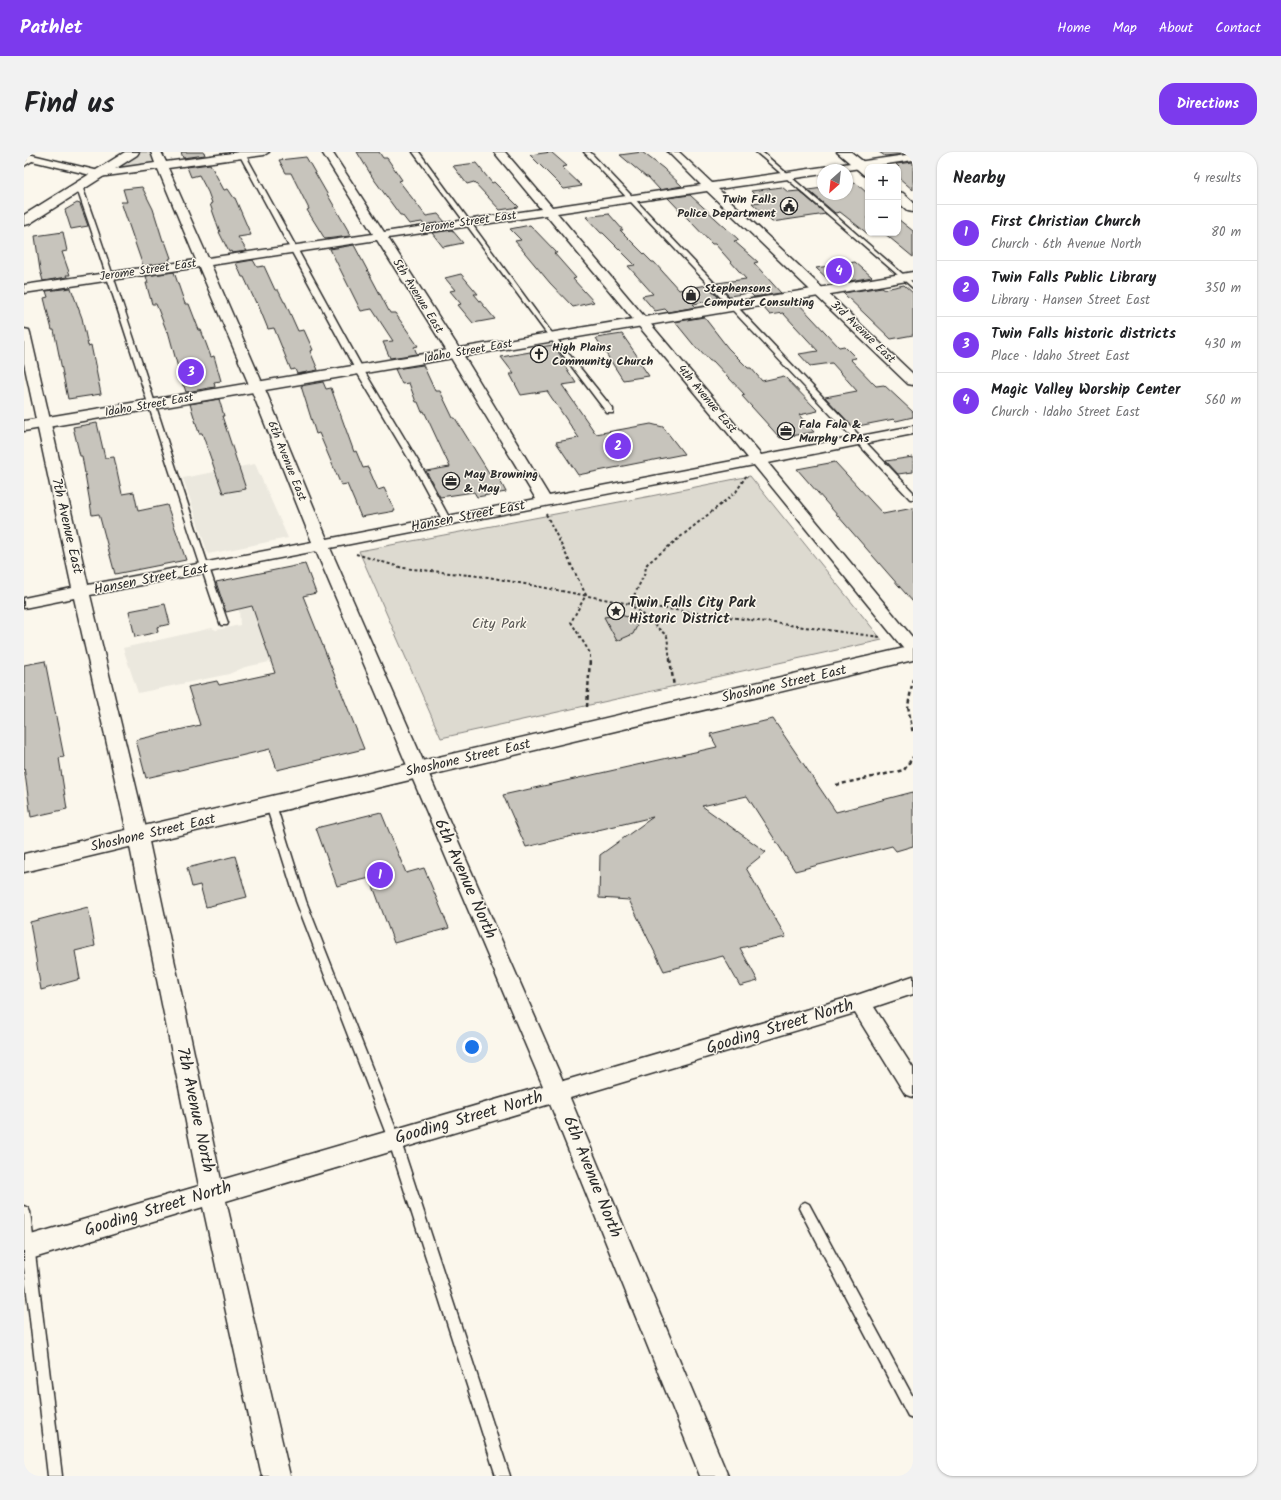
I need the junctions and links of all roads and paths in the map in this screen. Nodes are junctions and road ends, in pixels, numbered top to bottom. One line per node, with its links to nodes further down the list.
1 (133, 152): 17 (main road)
2 (156, 152): 15 (street, 6th Avenue East)
3 (264, 152): 11 (street)
4 (327, 152): 27 (street, 5th Avenue East)
5 (416, 152): 26 (lane)
6 (500, 152): 24 (street, 4th Avenue East)
7 (587, 152): 21 (lane)
8 (673, 152): 20 (street, 3rd Avenue East)
9 (759, 152): 18 (lane)
10 (843, 152): 16 (main road)
11 (242, 153): 15 (street); 28 (lane)
12 (29, 157): 14 (lane); 17 (street)
13 (913, 157): 16 (street, Jerome Street East)
14 (24, 164)
15 (162, 166): 17 (street); 29 (street, 6th Avenue East)
16 (864, 168): 18 (street, Jerome Street East)
17 (99, 174): 19 (main road)
18 (786, 175): 20 (street, Jerome Street East); 31 (lane)
19 (79, 186): 25 (main road); 30 (lane)
20 (710, 187): 21 (street, Jerome Street East); 33 (street, 3rd Avenue East)
21 (631, 198): 24 (street, Jerome Street East); 34 (lane)
22 (901, 198): 23 (main road)
23 (913, 208)
24 (549, 211): 26 (street, Jerome Street East); 35 (street, 4th Avenue East)
25 (24, 221)
26 (467, 223): 27 (street, Jerome Street East); 37 (lane)
27 (380, 236): 28 (street, Jerome Street East); 38 (street, 5th Avenue East)
28 (294, 248): 29 (street, Jerome Street East); 39 (lane)
29 (204, 262): 30 (street, Jerome Street East); 41 (street, 6th Avenue East)
30 (110, 276): 32 (street, Jerome Street East); 42 (lane)
31 (910, 280): 33 (main road, Idaho Street East)
32 (24, 289)
33 (820, 292): 34 (main road, Idaho Street East); 40 (street, 3rd Avenue East)
34 (733, 306): 35 (main road, Idaho Street East); 47 (lane)
35 (641, 322): 37 (main road, Idaho Street East); 48 (street, 4th Avenue East)
36 (24, 333): 44 (street, 7th Avenue East)
37 (553, 336): 38 (main road, Idaho Street East); 43 (lane)
38 (455, 353): 39 (main road, Idaho Street East); 51 (street, 5th Avenue East)
39 (359, 369): 41 (main road, Idaho Street East); 52 (lane)
40 (913, 380)
41 (257, 387): 42 (main road, Idaho Street East); 53 (street, 6th Avenue East)
42 (153, 404): 44 (main road, Idaho Street East); 55 (lane)
43 (610, 411)
44 (44, 423): 45 (main road, Idaho Street East); 56 (street, 7th Avenue East)
45 (24, 426)
46 (913, 430): 47 (street, Hansen Street East)
47 (859, 440): 48 (street, Hansen Street East); 50 (lane)
48 (757, 460): 51 (street, Hansen Street East); 62 (street, 4th Avenue East)
49 (748, 474): 59 (path)
50 (913, 497)
51 (545, 502): 52 (street, Hansen Street East); 57 (path)
52 (447, 521): 53 (street, Hansen Street East)
53 (322, 545): 55 (street, Hansen Street East); 69 (street, 6th Avenue East)
54 (356, 554): 57 (path)
55 (204, 568): 56 (street, Hansen Street East); 60 (lane)
56 (81, 592): 58 (street, Hansen Street East); 72 (street, 7th Avenue East)
57 (586, 595): 59 (path); 66 (path)
58 (24, 603)
59 (630, 604): 61 (path); 65 (path)
60 (224, 623)
61 (880, 638)
62 (913, 648)
63 (913, 653): 69 (main road, Shoshone Street East)
64 (913, 679): 67 (path)
65 (674, 687)
66 (587, 707)
67 (913, 734)
68 (913, 757): 70 (path)
69 (417, 771): 71 (main road, Shoshone Street East); 77 (street, 6th Avenue North)
70 (836, 785)
71 (271, 805): 72 (main road, Shoshone Street East); 78 (lane)
72 (138, 836): 73 (main road, Shoshone Street East); 79 (street, 7th Avenue North)
73 (24, 863)
74 (913, 985): 75 (street, Gooding Street North)
75 (860, 1003): 76 (street); 77 (street, Gooding Street North)
76 (913, 1088)
77 (557, 1093): 78 (street, Gooding Street North); 87 (street, 6th Avenue North)
78 (394, 1139): 79 (street, Gooding Street North); 86 (lane)
79 (212, 1193): 82 (street, Gooding Street North); 85 (street, 7th Avenue North)
80 (805, 1208): 83 (lane)
81 (24, 1212): 82 (lane)
82 (26, 1249): 84 (lane)
83 (913, 1411)
84 (56, 1476)
85 (276, 1476)
86 (503, 1476)
87 (714, 1476)

